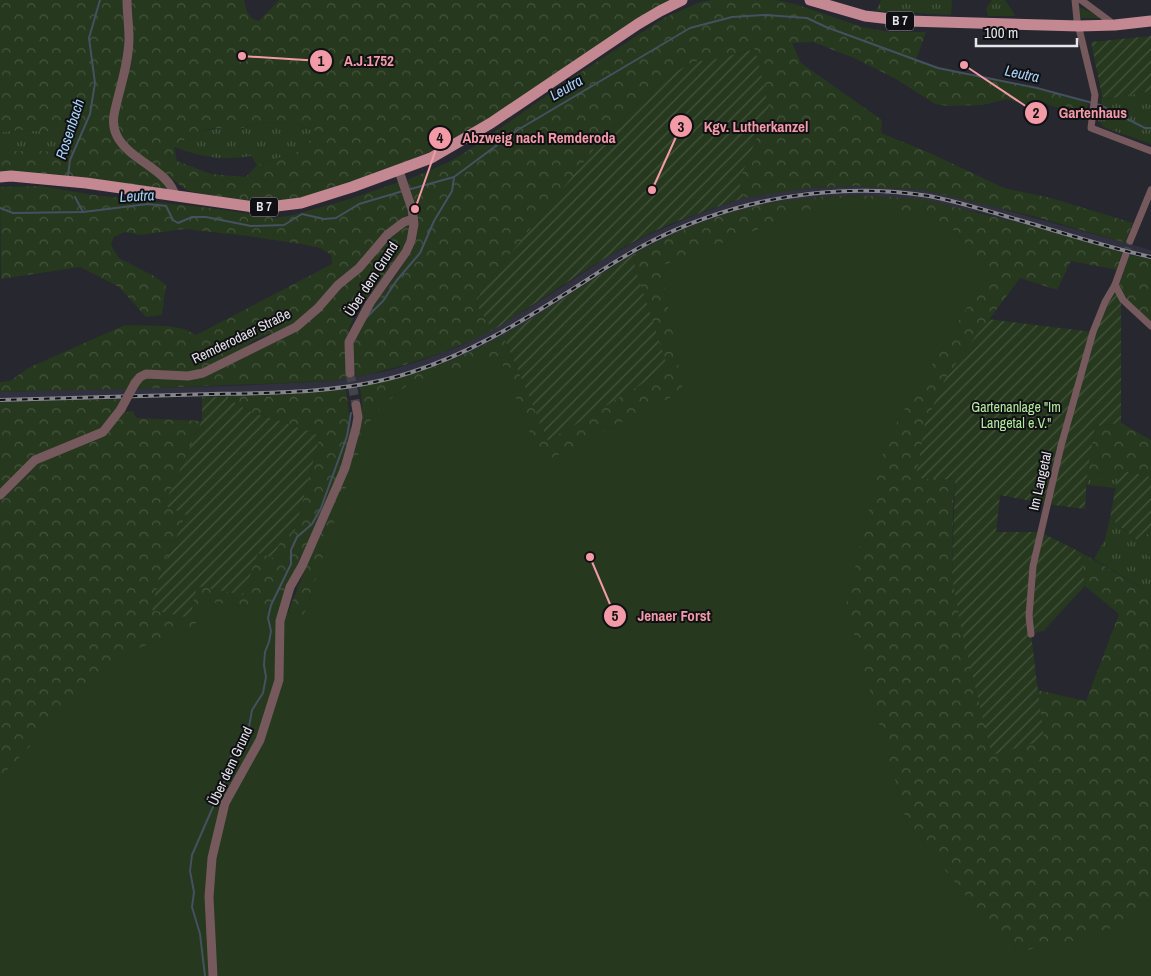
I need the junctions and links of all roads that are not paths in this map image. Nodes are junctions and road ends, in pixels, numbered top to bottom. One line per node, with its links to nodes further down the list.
1 (127, 0): 13 (street)
2 (682, 0): 10 (main road, B 7)
3 (1075, 0): 8 (street)
4 (1081, 0): 7 (street)
5 (814, 1): 8 (main road, B 7)
6 (1151, 21): 7 (main road)
7 (1115, 25): 8 (main road)
8 (1079, 26): 9 (street)
9 (1151, 151)
10 (399, 171): 13 (main road, B 7); 14 (street, Über dem Grund)
11 (0, 177): 13 (main road, B 7)
12 (1151, 190): 15 (street)
13 (175, 196)
14 (413, 219): 19 (street, Über dem Grund); 21 (street, Remderodaer Straße, bridge)
15 (1130, 241)
16 (1126, 254): 17 (street, Im Langetal)
17 (1115, 285): 18 (street); 22 (street, Im Langetal)
18 (1151, 326)
19 (350, 373)
20 (356, 405): 23 (street, Über dem Grund)
21 (0, 495)
22 (1031, 634)
23 (214, 976)

